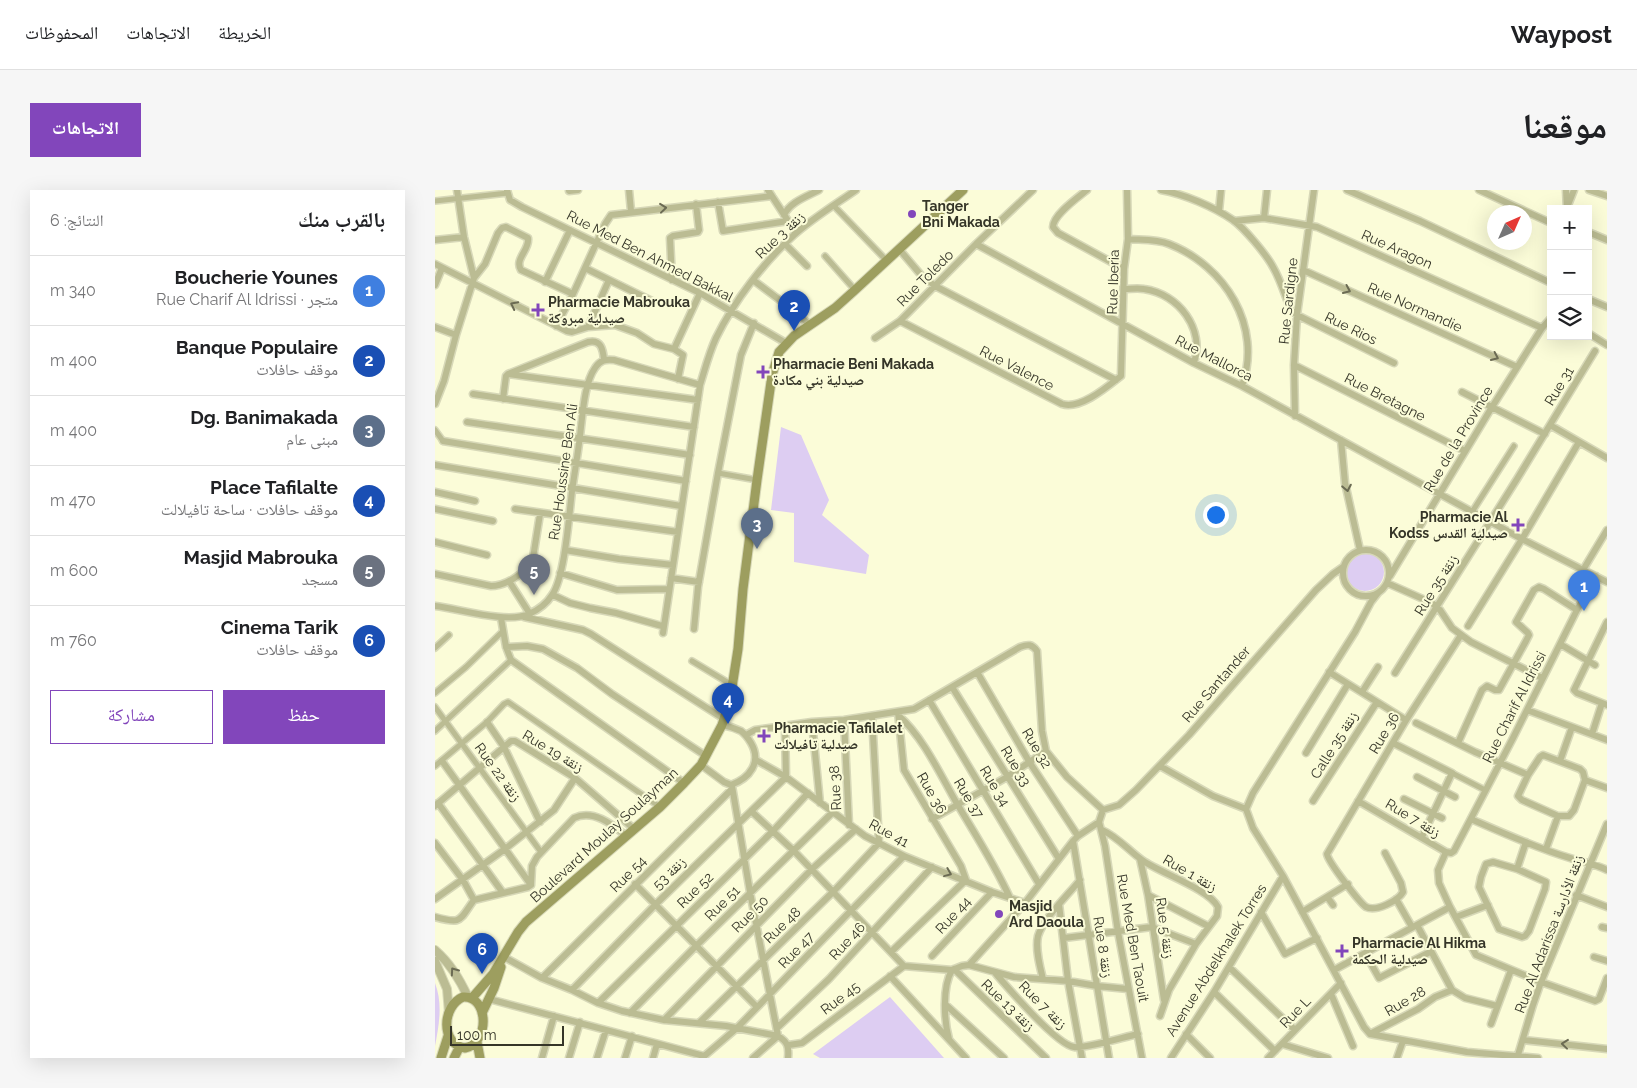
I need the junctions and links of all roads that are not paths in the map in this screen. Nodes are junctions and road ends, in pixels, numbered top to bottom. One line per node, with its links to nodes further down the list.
1 (457, 190): 26 (street)
2 (578, 190): 21 (street)
3 (629, 190): 33 (street)
4 (768, 190): 24 (street)
5 (819, 190): 35 (street)
6 (856, 190): 32 (street, Rue 3 زنقة)
7 (963, 190): 51 (main road, Boulevard Moulay Soulayman)
8 (1033, 190): 50 (street, Rue Toledo)
9 (1087, 190): 58 (street)
10 (1127, 190): 45 (street, Rue Iberia)
11 (1161, 190): 22 (street)
12 (1221, 190): 34 (street)
13 (1267, 190): 36 (street)
14 (1313, 190): 40 (street, Rue Sardigne)
15 (1347, 190): 64 (street)
16 (1479, 190): 38 (street)
17 (1566, 190): 30 (street)
18 (1574, 190): 31 (street)
19 (1589, 190): 23 (street)
20 (507, 191): 26 (street); 41 (street, Rue Med Ben Ahmed Bakkal)
21 (569, 191)
22 (1174, 191): 34 (street)
23 (1597, 191): 25 (street)
24 (772, 196): 28 (street); 35 (street)
25 (1607, 196)
26 (458, 199): 27 (street); 44 (street)
27 (435, 201)
28 (718, 202): 29 (street); 39 (street)
29 (696, 204): 33 (street, one-way to 29); 61 (street)
30 (1567, 205)
31 (1568, 205)
32 (834, 206): 42 (street, Rue 3 زنقة); 53 (street)
33 (631, 211): 48 (street)
34 (1219, 211): 37 (street)
35 (784, 215): 39 (street)
36 (1264, 218): 37 (street, Rue Aragon); 40 (street, Rue Aragon)
37 (1234, 221): 76 (street)
38 (1547, 221)
39 (788, 222): 42 (street)
40 (1309, 226): 59 (street, Rue Sardigne); 85 (street, Rue Aragon)
41 (570, 230): 48 (street, Rue Med Ben Ahmed Bakkal); 65 (street)
42 (796, 233): 49 (street, Rue 3 زنقة)
43 (1592, 234): 47 (street)
44 (465, 237): 46 (street); 63 (street)
45 (1128, 239): 58 (street, Rue Iberia); 103 (street)
46 (435, 240)
47 (1607, 240)
48 (597, 242): 57 (street); 61 (street, Rue Med Ben Ahmed Bakkal)
49 (785, 244): 55 (street); 62 (street, Rue 3 زنقة)
50 (977, 244): 67 (street, Rue Toledo); 80 (street, Rue Mallorca)
51 (899, 249): 53 (main road, Boulevard Moulay Soulayman); 67 (street)
52 (825, 256): 68 (street)
53 (887, 260): 68 (main road, Boulevard Moulay Soulayman)
54 (435, 264): 56 (street)
55 (807, 266)
56 (442, 268): 63 (street); 66 (street)
57 (585, 268): 60 (street); 71 (street)
58 (1124, 268): 69 (street, Rue Iberia)
59 (1303, 270): 76 (street, Rue Sardigne); 97 (street, Rue Normandie, one-way to 97)
60 (609, 280): 72 (street); 84 (street)
61 (672, 280): 70 (street, Rue Med Ben Ahmed Bakkal)
62 (753, 280): 75 (street, Rue 3 زنقة); 81 (street)
63 (473, 281): 65 (street); 82 (street, one-way to 63); 86 (street)
64 (1547, 281)
65 (545, 282): 71 (street)
66 (435, 285)
67 (935, 286): 77 (street, Rue Toledo); 100 (street)
68 (855, 290): 81 (main road, Boulevard Moulay Soulayman)
69 (1124, 290): 80 (street, Rue Iberia); 94 (street)
70 (700, 293): 75 (street, Rue Med Ben Ahmed Bakkal); 91 (street)
71 (573, 294): 82 (street)
72 (652, 301)
73 (1592, 301): 74 (street)
74 (1607, 307)
75 (732, 311): 79 (street, Rue Med Ben Ahmed Bakkal); 102 (street, Rue 3 زنقة)
76 (1297, 315): 95 (street, Rue Rios); 96 (street, Rue Sardigne)
77 (900, 321): 88 (street, Rue Toledo); 100 (street, Rue Valence)
78 (1547, 322): 85 (street, Rue de la Province)
79 (754, 323): 89 (street, Rue Med Ben Ahmed Bakkal); 127 (street)
80 (1124, 324): 94 (street, Rue Mallorca); 100 (street, Rue Iberia)
81 (810, 325): 89 (main road, Boulevard Moulay Soulayman)
82 (556, 326): 84 (street)
83 (435, 327): 86 (street)
84 (588, 327): 91 (street)
85 (1542, 328): 97 (street, Rue de la Province)
86 (456, 335): 108 (street)
87 (1592, 336): 90 (street)
88 (875, 338)
89 (786, 343): 128 (main road, Boulevard Moulay Soulayman)
90 (1607, 345)
91 (674, 349): 99 (street)
92 (1595, 351): 113 (street, Rue 31)
93 (604, 360): 98 (street); 99 (street); 101 (street, Rue Houssine Ben Ali)
94 (1194, 363): 103 (street, Rue Mallorca)
95 (1394, 363)
96 (1294, 364): 111 (street, Rue Sardigne); 122 (street, Rue Bretagne)
97 (1517, 367): 109 (street, Rue de la Province)
98 (508, 374): 101 (street); 106 (street)
99 (678, 378): 102 (street)
100 (1119, 378)
101 (588, 385): 107 (street); 110 (street, Rue Houssine Ben Ali)
102 (700, 385): 107 (street, Rue 3 زنقة)
103 (1242, 386): 111 (street, Rue Mallorca)
104 (1462, 392): 109 (street)
105 (473, 394): 106 (street)
106 (503, 399): 110 (street)
107 (698, 400): 114 (street, Rue 3 زنقة)
108 (435, 402)
109 (1492, 407): 116 (street); 122 (street, Rue de la Province)
110 (583, 411): 114 (street); 117 (street, Rue Houssine Ben Ali)
111 (1295, 416): 118 (street, Rue Mallorca)
112 (467, 422): 117 (street)
113 (1550, 425): 116 (street, Rue 31); 120 (street)
114 (694, 427): 123 (street, Rue 3 زنقة)
115 (435, 430): 119 (street)
116 (1545, 434): 141 (street, Rue 35 زنقة)
117 (580, 439): 123 (street); 125 (street, Rue Houssine Ben Ali)
118 (1341, 440): 132 (street, Rue Mallorca); 148 (street, one-way to 148)
119 (443, 441): 125 (street)
120 (1579, 442): 124 (street); 144 (street)
121 (1514, 446): 137 (street)
122 (1465, 451): 132 (street, Rue de la Province)
123 (691, 455): 129 (street, Rue 3 زنقة)
124 (1607, 458)
125 (576, 463): 129 (street); 130 (street, Rue Houssine Ben Ali)
126 (435, 465): 130 (street)
127 (718, 473): 128 (street); 159 (street)
128 (757, 480): 190 (main road, Boulevard Moulay Soulayman)
129 (686, 481): 134 (street, Rue 3 زنقة)
130 (572, 489): 134 (street); 139 (street, Rue Houssine Ben Ali)
131 (435, 492): 133 (street)
132 (1439, 494): 137 (street, Rue Mallorca); 155 (street, Rue de la Province)
133 (475, 501)
134 (681, 506): 143 (street, Rue 3 زنقة)
135 (435, 508): 140 (street)
136 (515, 509): 138 (street)
137 (1472, 512): 141 (street, Rue Mallorca)
138 (540, 514): 139 (street); 158 (street)
139 (569, 516): 143 (street); 147 (street, Rue Houssine Ben Ali)
140 (493, 521)
141 (1490, 521): 144 (street, Rue Mallorca); 166 (street, Rue 35 زنقة)
142 (1607, 530): 146 (street)
143 (678, 532): 150 (street, Rue 3 زنقة)
144 (1522, 539): 152 (street, Rue Mallorca); 171 (street)
145 (435, 542): 149 (street)
146 (1604, 542): 152 (street)
147 (565, 550): 150 (street); 154 (street, Rue Houssine Ben Ali)
148 (1360, 550): 151 (street); 155 (street)
149 (487, 555)
150 (673, 565): 157 (street, Rue 3 زنقة)
151 (1343, 568): 163 (street); 228 (street, Rue Santander)
152 (1583, 570): 156 (street, Rue Mallorca)
153 (435, 574): 158 (street)
154 (560, 574): 162 (street); 164 (street, Rue Houssine Ben Ali)
155 (1389, 576): 161 (street)
156 (1596, 576): 160 (street, Rue Mallorca); 167 (street, Rue Charif Al Idrissi)
157 (671, 578): 159 (street); 162 (street, Rue 3 زنقة)
158 (509, 581): 168 (street)
159 (699, 582): 172 (street)
160 (1607, 582)
161 (1387, 583): 163 (street); 166 (street)
162 (669, 589): 164 (street, Rue 3 زنقة)
163 (1378, 593): 186 (street)
164 (553, 595): 168 (street)
165 (435, 606): 169 (street)
166 (1437, 607): 175 (street); 187 (street, Rue 35 زنقة)
167 (1577, 610): 176 (street, Rue Charif Al Idrissi); 182 (street)
168 (526, 615): 169 (street); 205 (street)
169 (501, 618): 173 (street)
170 (1607, 622): 181 (street)
171 (1468, 626)
172 (694, 629)
173 (503, 631): 177 (street); 193 (street)
174 (449, 635): 178 (street)
175 (1461, 635): 182 (street); 202 (street, Rue 36)
176 (1560, 644): 181 (street); 188 (street, Rue Charif Al Idrissi)
177 (506, 647): 179 (street); 220 (street)
178 (435, 648)
179 (511, 660): 203 (street); 237 (street)
180 (692, 661): 190 (street)
181 (1587, 661): 183 (street); 196 (street)
182 (1513, 664): 188 (street); 216 (street)
183 (1595, 665)
184 (1378, 667): 192 (street)
185 (977, 672): 191 (street); 218 (street); 225 (street, Rue 32)
186 (1329, 672): 189 (street); 253 (street)
187 (1395, 673)
188 (1542, 678): 198 (street, Rue Charif Al Idrissi)
189 (1348, 684): 192 (street); 219 (street)
190 (732, 685): 205 (main road, Boulevard Moulay Soulayman)
191 (952, 686): 194 (street); 233 (street, Rue 33)
192 (1362, 692): 195 (street)
193 (435, 693)
194 (929, 700): 199 (street); 242 (street, Rue 34)
195 (1377, 702): 202 (street); 247 (street, Calle 35 زنقة)
196 (1605, 704): 211 (street)
197 (435, 707): 203 (street, Rue 22 زنقة)
198 (1527, 710): 209 (street); 224 (street, Rue Charif Al Idrissi)
199 (898, 714): 200 (street); 251 (street, Rue 37); 260 (street, Rue 36)
200 (872, 716): 201 (street); 277 (street)
201 (844, 720): 206 (street); 266 (street, Rue 38)
202 (1406, 720): 215 (street, Rue 36)
203 (446, 722): 210 (street); 214 (street, Rue 22 زنقة)
204 (487, 722): 214 (street); 217 (street); 252 (street)
205 (723, 722): 212 (street); 220 (main road, Boulevard Moulay Soulayman)
206 (812, 722): 208 (street); 249 (street)
207 (1416, 723): 216 (street)
208 (785, 726): 212 (street); 232 (street)
209 (1572, 727): 211 (street); 223 (street)
210 (435, 731)
211 (1593, 734): 213 (street)
212 (746, 735): 221 (street)
213 (1607, 740)
214 (462, 743): 222 (street); 229 (street, Rue 22 زنقة)
215 (1393, 743): 230 (street); 248 (street, Rue 36)
216 (1458, 743): 224 (street)
217 (504, 747): 229 (street, Rue 19 زنقة); 234 (street, Rue 19 زنقة); 262 (street)
218 (1046, 751): 225 (street); 254 (street)
219 (1306, 752)
220 (706, 756): 226 (main road, Boulevard Moulay Soulayman)
221 (756, 760): 232 (street, Rue 41); 239 (street)
222 (442, 761): 227 (street); 238 (street)
223 (1560, 761): 231 (street); 236 (street)
224 (1501, 762): 231 (street); 241 (street, Rue Charif Al Idrissi)
225 (1030, 763): 233 (street); 274 (street, Rue 32)
226 (701, 764): 237 (main road, Boulevard Moulay Soulayman); 239 (street)
227 (435, 766)
228 (1160, 766): 253 (street); 254 (street, Rue Santander)
229 (480, 768): 238 (street, Rue 19 زنقة); 271 (street, Rue 22 زنقة)
230 (1452, 773): 241 (street); 243 (street)
231 (1528, 775): 258 (street)
232 (786, 776): 244 (street, Rue 41); 255 (street, زنقة 53)
233 (1007, 777): 242 (street); 287 (street, Rue 33)
234 (575, 778): 262 (street); 267 (street, Rue 19 زنقة)
235 (1417, 778): 243 (street)
236 (1585, 780): 240 (street); 258 (street)
237 (684, 783): 252 (main road, Boulevard Moulay Soulayman)
238 (459, 785): 250 (street, Rue 19 زنقة); 278 (street)
239 (732, 787): 264 (street); 299 (street, Rue 54)
240 (1607, 788)
241 (1485, 790): 261 (street, Rue Charif Al Idrissi)
242 (983, 791): 251 (street); 300 (street, Rue 34)
243 (1444, 791): 245 (street); 257 (street)
244 (809, 793): 249 (street, Rue 41); 270 (street, Rue 52)
245 (1455, 797)
246 (1404, 799): 257 (street)
247 (1313, 801)
248 (1358, 801): 273 (street, Rue 7 زنقة); 301 (street, Rue 36)
249 (820, 803): 256 (street, Rue 41)
250 (437, 804): 290 (street)
251 (958, 806): 260 (street); 311 (street, Rue 37)
252 (660, 807): 267 (main road, Boulevard Moulay Soulayman)
253 (1246, 809): 295 (street)
254 (1103, 810): 263 (street)
255 (751, 811): 264 (street, زنقة 53); 270 (street)
256 (833, 812): 266 (street, Rue 41); 281 (street, Rue 51)
257 (1434, 814): 259 (street); 273 (street)
258 (1558, 816): 279 (street)
259 (1442, 818)
260 (932, 819): 297 (street, Rue 36)
261 (1471, 819): 275 (street); 280 (street, Rue Charif Al Idrissi)
262 (540, 822): 271 (street)
263 (1099, 822): 269 (street, Rue Med Ben Taouit); 274 (street)
264 (738, 824): 286 (street); 316 (street, زنقة 53)
265 (1607, 824): 289 (street, Rue Al Adarissa زنقة الأدارسة)
266 (849, 825): 268 (street, Rue 41)
267 (634, 829): 272 (main road, Boulevard Moulay Soulayman)
268 (855, 830): 277 (street, Rue 41); 292 (street, Rue 50)
269 (1101, 830): 288 (street, Rue 1 زنقة); 333 (street, Rue Med Ben Taouit)
270 (773, 831): 281 (street); 286 (street, Rue 52)
271 (526, 832): 278 (street); 282 (street, Rue 22 زنقة)
272 (625, 836): 282 (street); 344 (main road, Boulevard Moulay Soulayman)
273 (1422, 837): 283 (street, Rue 7 زنقة)
274 (1075, 838): 287 (street); 298 (street, Rue 8 زنقة)
275 (1526, 842): 279 (street); 293 (street)
276 (435, 843): 296 (street)
277 (879, 843): 285 (street, Rue 41); 305 (street, Rue 48)
278 (505, 849): 290 (street); 302 (street)
279 (1546, 849): 289 (street)
280 (1455, 850): 283 (street, Rue 7 زنقة)
281 (794, 851): 292 (street); 304 (street, Rue 51)
282 (541, 852): 302 (street)
283 (1446, 852): 320 (street)
284 (1385, 853): 313 (street)
285 (904, 856): 291 (street, Rue 41); 322 (street, Rue 47)
286 (745, 858): 304 (street); 327 (street, Rue 52)
287 (1059, 859): 300 (street)
288 (1140, 859): 308 (street, Rue 5 زنقة); 329 (street, Rue 1 زنقة)
289 (1590, 862): 294 (street); 309 (street, Rue Al Adarissa زنقة الأدارسة)
290 (482, 866): 296 (street); 307 (street)
291 (931, 867): 297 (street, Rue 41, one-way to 297); 332 (street, Rue 46)
292 (812, 869): 305 (street); 328 (street, Rue 50)
293 (1517, 869): 319 (street); 319 (street)
294 (1607, 870)
295 (1283, 876): 323 (street, Avenue Abdelkhalek Torres); 324 (street)
296 (463, 880): 310 (street); 314 (street)
297 (966, 880): 306 (street, Rue 41); 340 (street)
298 (1080, 880): 317 (street); 334 (street, Rue 8 زنقة)
299 (635, 884): 316 (street); 358 (street, Rue 54)
300 (1039, 884): 315 (street)
301 (1348, 884): 312 (street); 313 (street)
302 (531, 885): 307 (street)
303 (435, 889): 310 (street)
304 (750, 892): 328 (street); 338 (street, Rue 51)
305 (834, 892): 322 (street); 346 (street, Rue 48)
306 (992, 892): 311 (street, Rue 41); 343 (street, Rue 44)
307 (503, 893): 314 (street)
308 (1148, 894): 329 (street); 331 (street, Rue 5 زنقة)
309 (1576, 896): 321 (street); 362 (street, Rue Al Adarissa زنقة الأدارسة)
310 (438, 897)
311 (1011, 898): 315 (street, Rue 41)
312 (1328, 898): 318 (street); 324 (street)
313 (1397, 899): 330 (street)
314 (474, 900): 325 (street)
315 (1025, 903): 350 (street)
316 (656, 904): 327 (street); 367 (street, زنقة 53)
317 (1059, 904): 335 (street); 360 (street)
318 (1333, 905)
319 (1488, 905): 326 (street)
320 (1450, 907): 326 (street); 330 (street)
321 (1607, 907)
322 (852, 910): 332 (street); 371 (street, Rue 47)
323 (1261, 912): 336 (street); 352 (street, Avenue Abdelkhalek Torres)
324 (1302, 912): 336 (street)
325 (435, 918)
326 (1456, 918): 355 (street)
327 (677, 925): 338 (street); 375 (street, Rue 52)
328 (757, 925): 346 (street); 349 (street, Rue 50)
329 (1208, 926): 337 (street)
330 (1414, 926): 341 (street); 342 (street)
331 (1152, 927): 333 (street); 337 (street); 374 (street, Rue 5 زنقة)
332 (872, 932): 340 (street); 391 (street, Rue 46)
333 (1118, 932): 334 (street); 366 (street, Rue Med Ben Taouit)
334 (1088, 935): 335 (street); 365 (street, Rue 8 زنقة)
335 (1064, 938): 361 (street)
336 (1317, 938): 354 (street)
337 (1196, 944): 374 (street)
338 (696, 946): 349 (street); 381 (street, Rue 51)
339 (435, 950): 372 (street, one-way to 339)
340 (891, 952): 351 (street)
341 (1430, 952): 342 (street); 368 (street)
342 (1365, 953): 354 (street)
343 (932, 956)
344 (504, 957): 358 (street); 372 (main road, Boulevard Moulay Soulayman); 373 (main road, Boulevard Moulay Soulayman)
345 (1594, 957): 348 (street)
346 (763, 960): 364 (street, Rue 48); 371 (street)
347 (435, 961): 379 (street)
348 (1607, 961)
349 (717, 965): 364 (street); 384 (street, Rue 50)
350 (969, 965): 353 (street); 356 (street)
351 (904, 966): 353 (street); 357 (street, Rue 45)
352 (1229, 967): 369 (street, Avenue Abdelkhalek Torres); 390 (street)
353 (953, 970): 376 (street); 425 (street, Rue 13 زنقة)
354 (1334, 970): 363 (street)
355 (1511, 970): 362 (street); 377 (street)
356 (995, 973): 360 (street); 406 (street, Rue 7 زنقة)
357 (890, 976): 398 (street); 404 (street, Rue 45)
358 (542, 978): 367 (street)
359 (1607, 978): 362 (street)
360 (1043, 979): 361 (street)
361 (1068, 980): 365 (street); 406 (street)
362 (1541, 982): 397 (street, Rue Al Adarissa زنقة الأدارسة)
363 (1341, 983): 370 (street, Rue L); 394 (street)
364 (737, 986): 378 (street); 386 (street, Rue 48)
365 (1097, 986): 366 (street); 399 (street, Rue 8 زنقة)
366 (1128, 989): 392 (street, Rue Med Ben Taouit)
367 (572, 990): 375 (street)
368 (1452, 990): 377 (street); 394 (street, Rue 28)
369 (1214, 992): 393 (street, Avenue Abdelkhalek Torres); 409 (street)
370 (1331, 994): 390 (street, Rue L); 405 (street)
371 (769, 995): 378 (street, Rue 47); 391 (street)
372 (470, 997): 379 (main road); 380 (main road)
373 (489, 999): 380 (main road, Boulevard Moulay Soulayman); 382 (street)
374 (1164, 1001): 383 (street)
375 (598, 1003): 381 (street)
376 (946, 1005): 398 (street); 424 (street)
377 (1497, 1006): 387 (street)
378 (757, 1007): 388 (street, Rue 47)
379 (449, 1013): 395 (main road)
380 (482, 1013): 401 (main road)
381 (630, 1013): 384 (street)
382 (554, 1016): 385 (street); 416 (street)
383 (1160, 1016)
384 (664, 1020): 386 (street)
385 (580, 1022): 389 (street); 417 (street)
386 (699, 1023): 388 (street)
387 (1491, 1024)
388 (737, 1028): 391 (street); 412 (street, Rue 47)
389 (606, 1030): 396 (street); 418 (street)
390 (1295, 1030): 403 (street, Rue L)
391 (778, 1032): 404 (street); 421 (street, Rue 46)
392 (1138, 1034): 399 (street); 428 (street, Rue Med Ben Taouit)
393 (1186, 1034): 429 (street, Avenue Abdelkhalek Torres); 430 (street)
394 (1370, 1034): 400 (street)
395 (448, 1036): 408 (main road); 413 (main road)
396 (632, 1036): 402 (street); 419 (street)
397 (1523, 1040): 407 (street, one-way to 397); 411 (street, Rue Al Adarissa زنقة الأدارسة)
398 (950, 1041): 423 (street)
399 (1106, 1041): 406 (street); 427 (street, Rue 8 زنقة)
400 (1403, 1041): 410 (street); 433 (street)
401 (477, 1042): 408 (main road); 415 (main road)
402 (657, 1044): 412 (street); 420 (street)
403 (1282, 1044): 409 (street, Rue L); 432 (street)
404 (789, 1045): 422 (street)
405 (1353, 1046)
406 (1080, 1047): 426 (street)
407 (1607, 1048)
408 (463, 1051): 414 (main road)
409 (1275, 1051): 431 (street, Rue L)
410 (1467, 1055): 411 (street)
411 (1518, 1055): 434 (street)
412 (703, 1057)
413 (441, 1058)
414 (454, 1058)
415 (480, 1058)
416 (542, 1058)
417 (569, 1058)
418 (597, 1058)
419 (625, 1058)
420 (653, 1058)
421 (753, 1058)
422 (788, 1058)
423 (965, 1058)
424 (1004, 1058)
425 (1046, 1058)
426 (1082, 1058)
427 (1109, 1058)
428 (1143, 1058)
429 (1171, 1058)
430 (1209, 1058)
431 (1268, 1058)
432 (1328, 1058)
433 (1397, 1058)
434 (1538, 1058)

